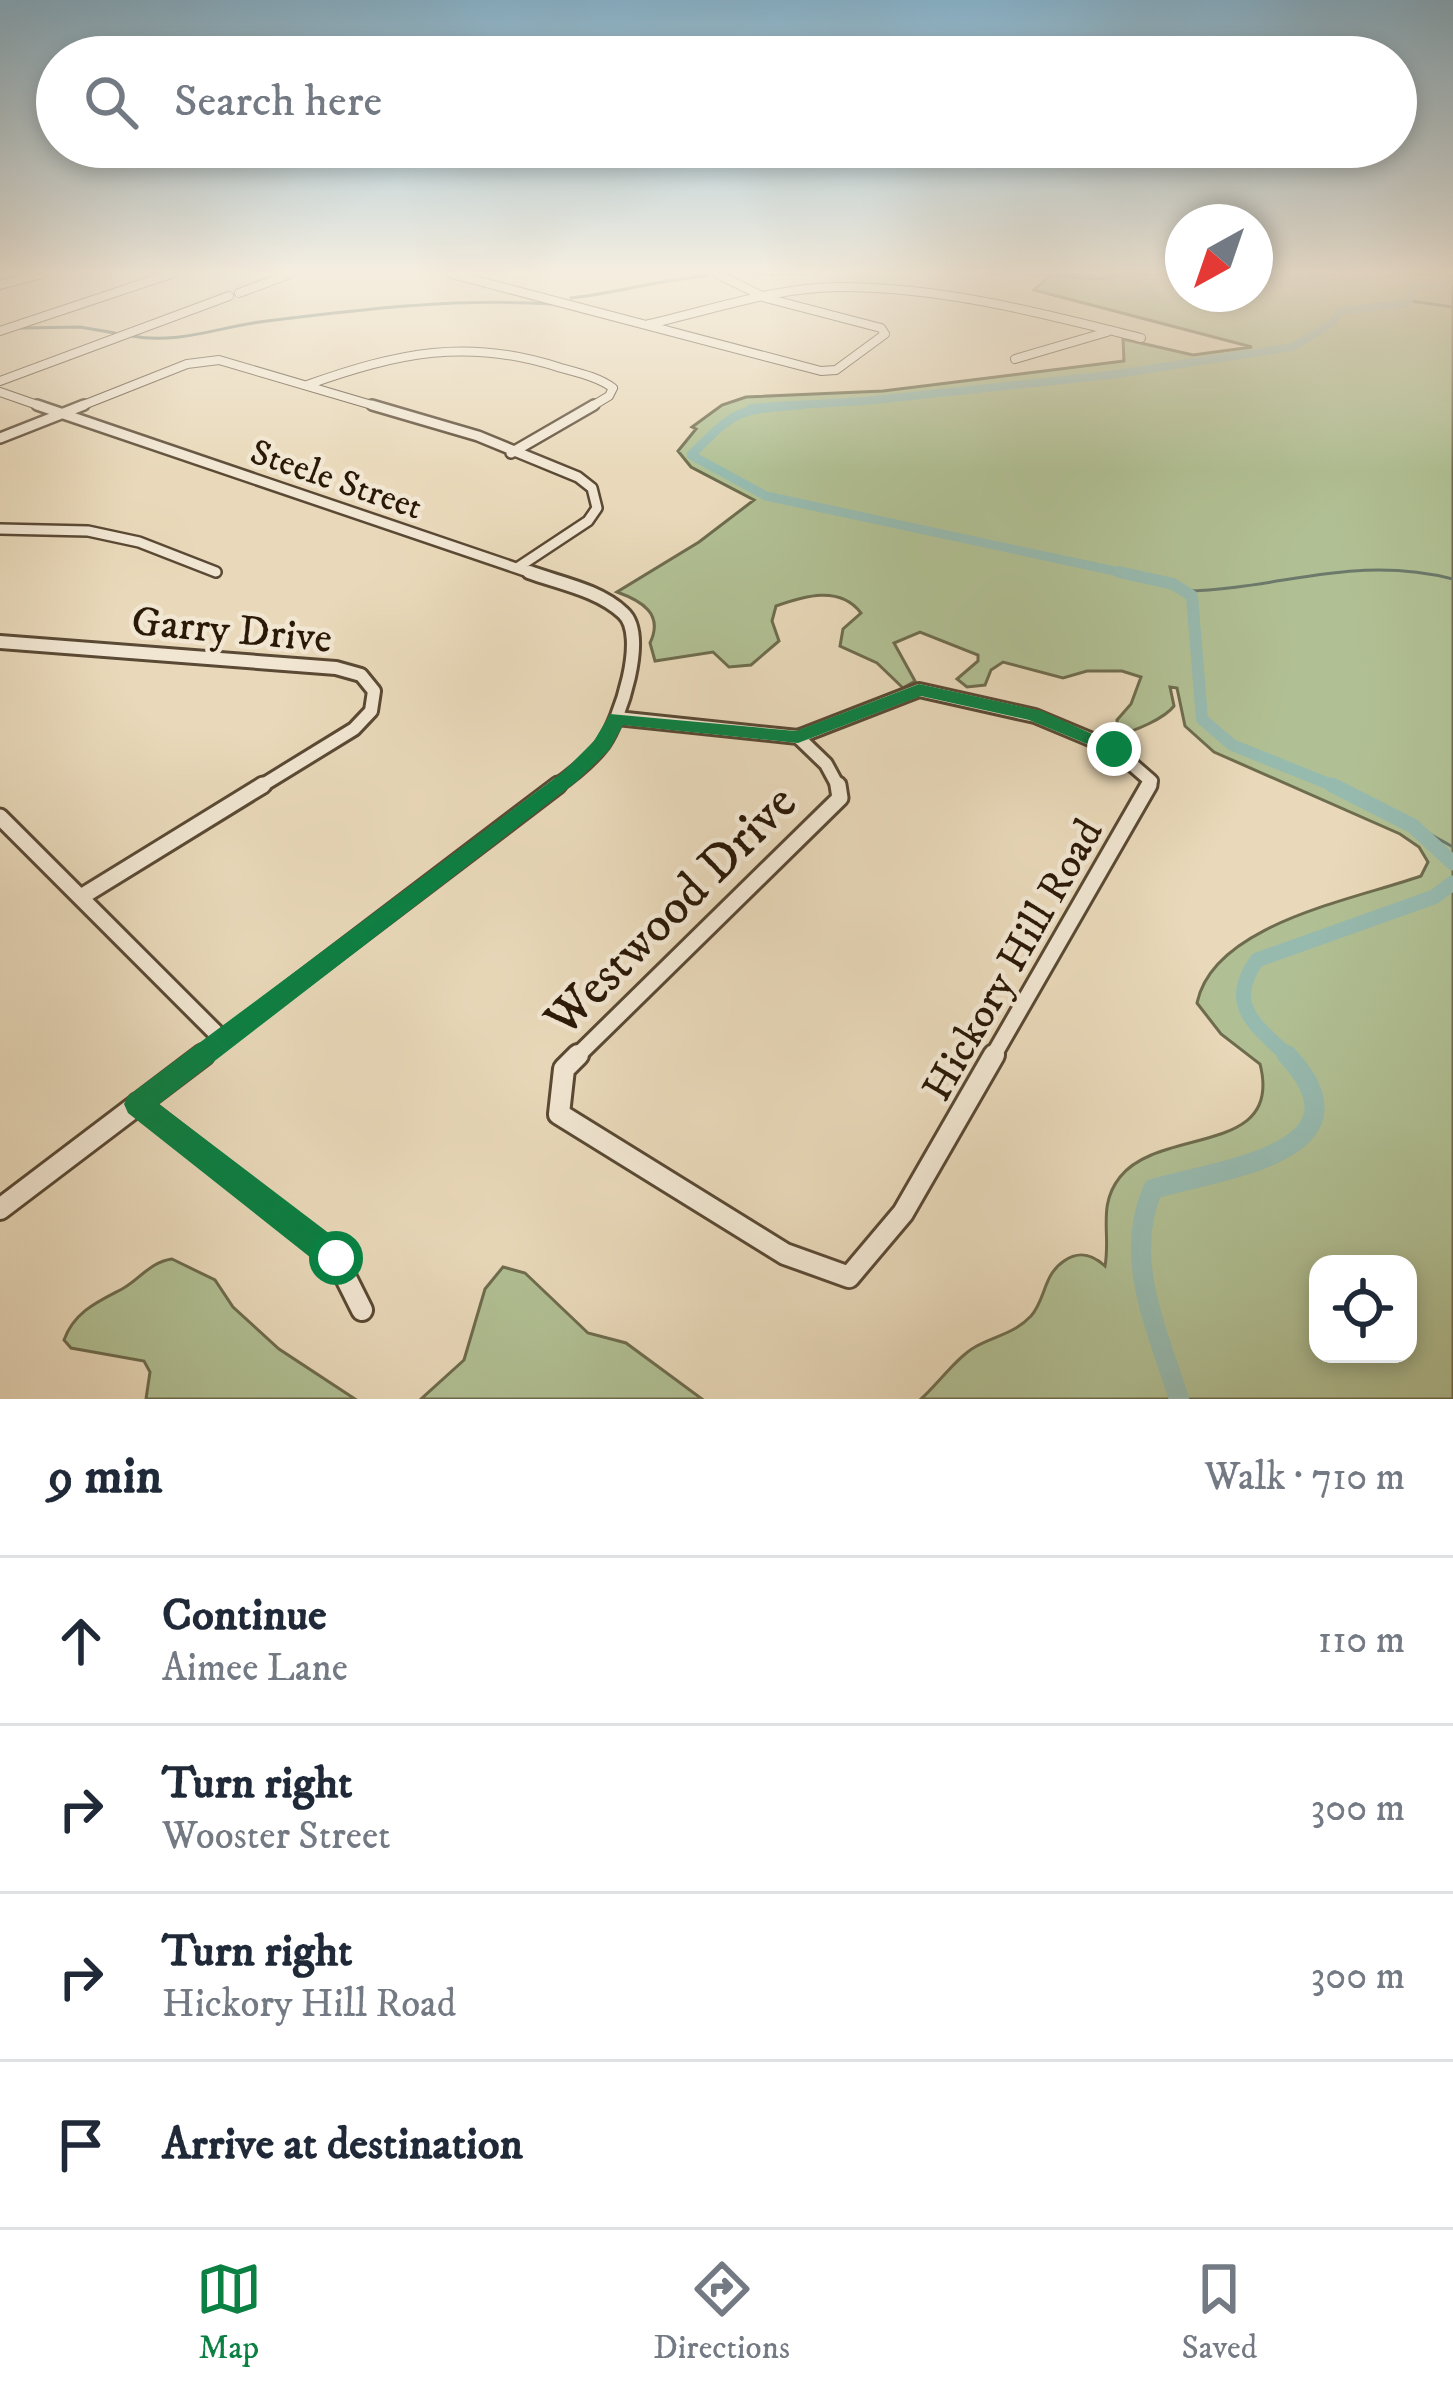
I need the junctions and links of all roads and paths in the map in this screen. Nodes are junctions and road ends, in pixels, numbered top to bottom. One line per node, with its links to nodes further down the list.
1 (112, 339): 6 (street)
2 (701, 339): 3 (street)
3 (878, 339)
4 (1082, 339): 5 (street)
5 (1015, 358)
6 (0, 380)
7 (306, 385): 9 (street); 11 (street); 11 (street)
8 (0, 392): 9 (street, Steele Street)
9 (63, 413): 10 (street); 13 (street, Steele Street)
10 (0, 438)
11 (511, 453): 13 (street)
12 (0, 529): 14 (street)
13 (517, 568): 16 (street, Steele Street)
14 (216, 572)
15 (0, 642): 19 (street, Garry Drive)
16 (617, 718): 17 (street, Hickory Hill Road); 20 (street)
17 (798, 737): 23 (street, Westwood Drive); 23 (street, Hickory Hill Road)
18 (3, 824): 19 (street)
19 (81, 896): 20 (street)
20 (222, 1039): 21 (street)
21 (138, 1104): 22 (street); 24 (street)
22 (0, 1209)
23 (849, 1277)
24 (362, 1310)

